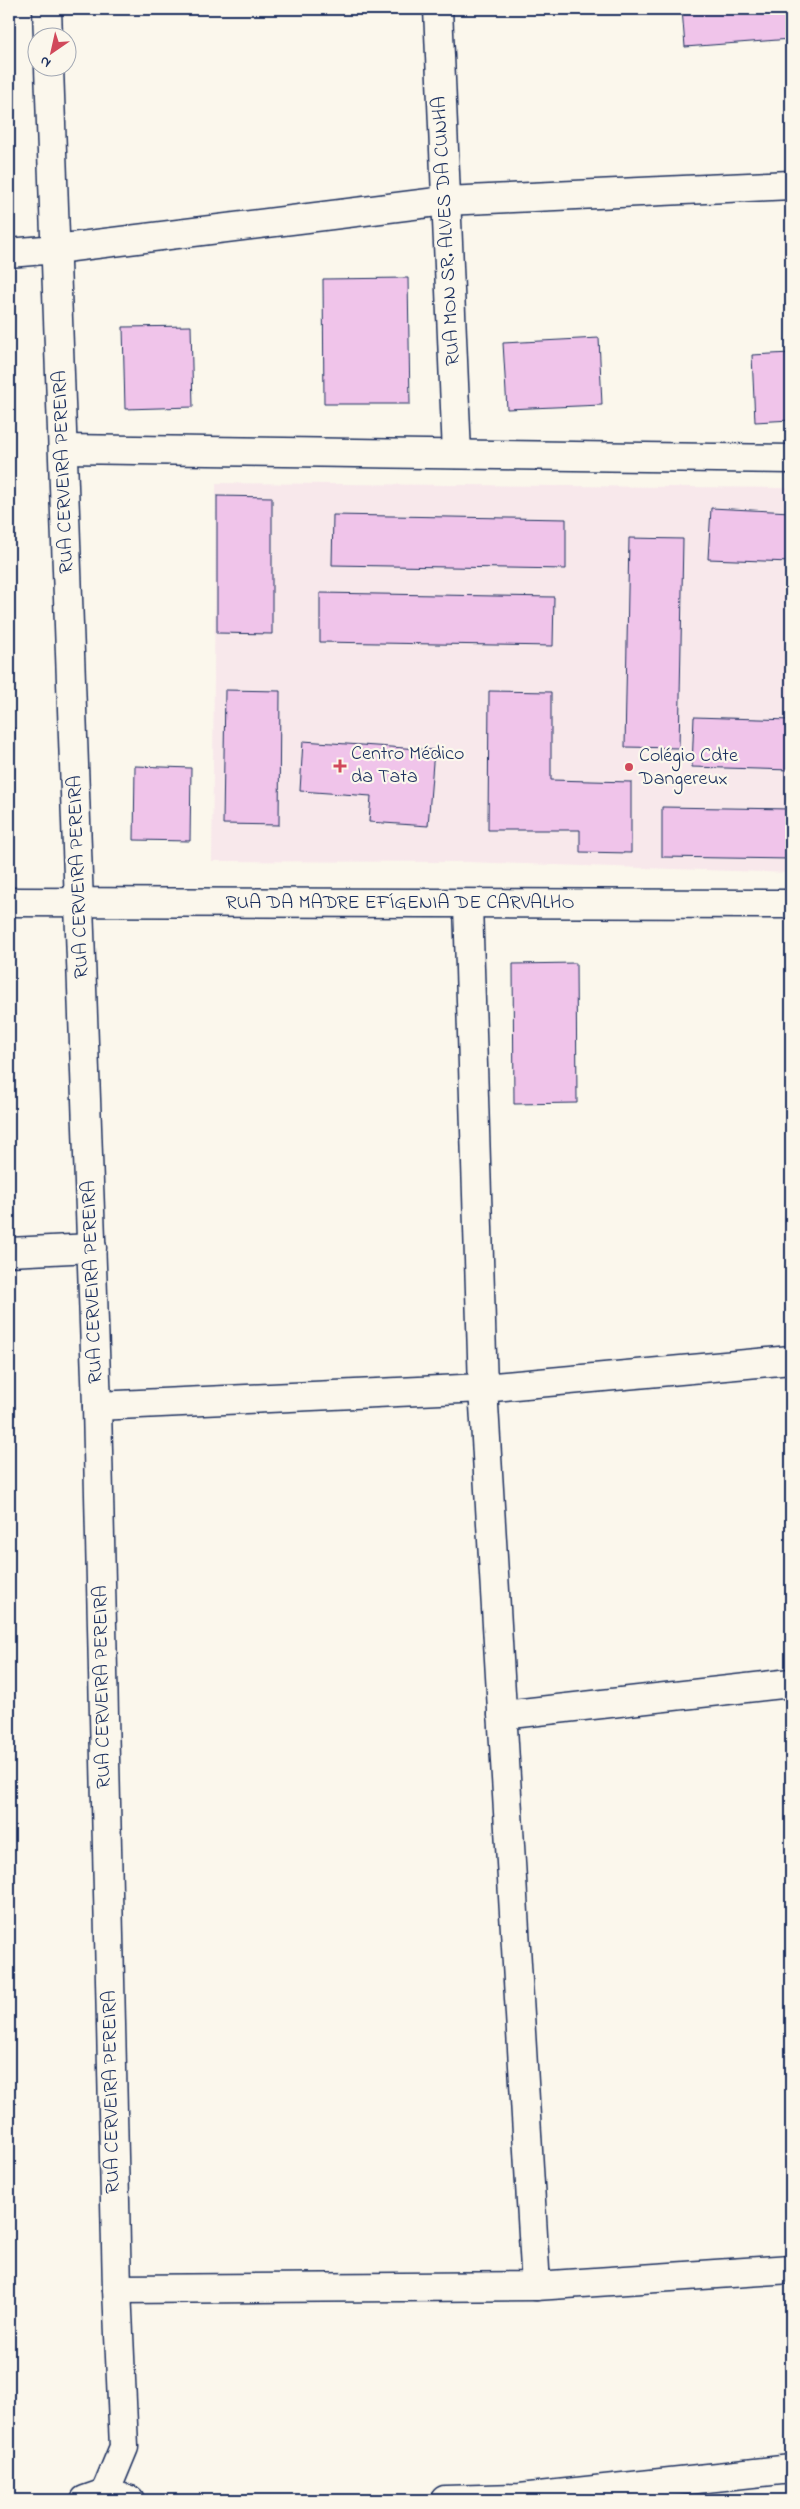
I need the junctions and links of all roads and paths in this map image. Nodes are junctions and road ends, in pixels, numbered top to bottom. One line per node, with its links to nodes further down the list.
1 (46, 9): 3 (street)
2 (438, 9): 6 (street, RUA MON SR. ALVES DA CUNHA)
3 (47, 28)
4 (49, 78): 7 (street, RUA CERVEIRA PEREIRA)
5 (791, 185): 6 (street)
6 (445, 201): 7 (street); 10 (street, RUA MON SR. ALVES DA CUNHA)
7 (56, 250): 8 (street); 9 (street, RUA CERVEIRA PEREIRA)
8 (9, 253)
9 (64, 449): 10 (street); 13 (street, RUA CERVEIRA PEREIRA)
10 (457, 454): 11 (street)
11 (791, 459)
12 (9, 902): 13 (street, RUA DA MADRE EFÍGENIA DE CARVALHO)
13 (80, 902): 14 (street, RUA DA MADRE EFÍGENIA DE CARVALHO); 16 (street, RUA CERVEIRA PEREIRA)
14 (468, 904): 15 (street, RUA DA MADRE EFÍGENIA DE CARVALHO); 19 (street)
15 (791, 904)
16 (92, 1248): 17 (street); 20 (street, RUA CERVEIRA PEREIRA)
17 (9, 1252)
18 (791, 1360): 19 (street)
19 (483, 1388): 20 (street); 22 (street)
20 (97, 1406): 25 (street, RUA CERVEIRA PEREIRA)
21 (791, 1683): 22 (street)
22 (502, 1715): 24 (street)
23 (791, 2270): 24 (street)
24 (536, 2286): 25 (street)
25 (117, 2289): 27 (street, RUA CERVEIRA PEREIRA)
26 (791, 2469): 28 (street)
27 (107, 2498)
28 (445, 2500)

